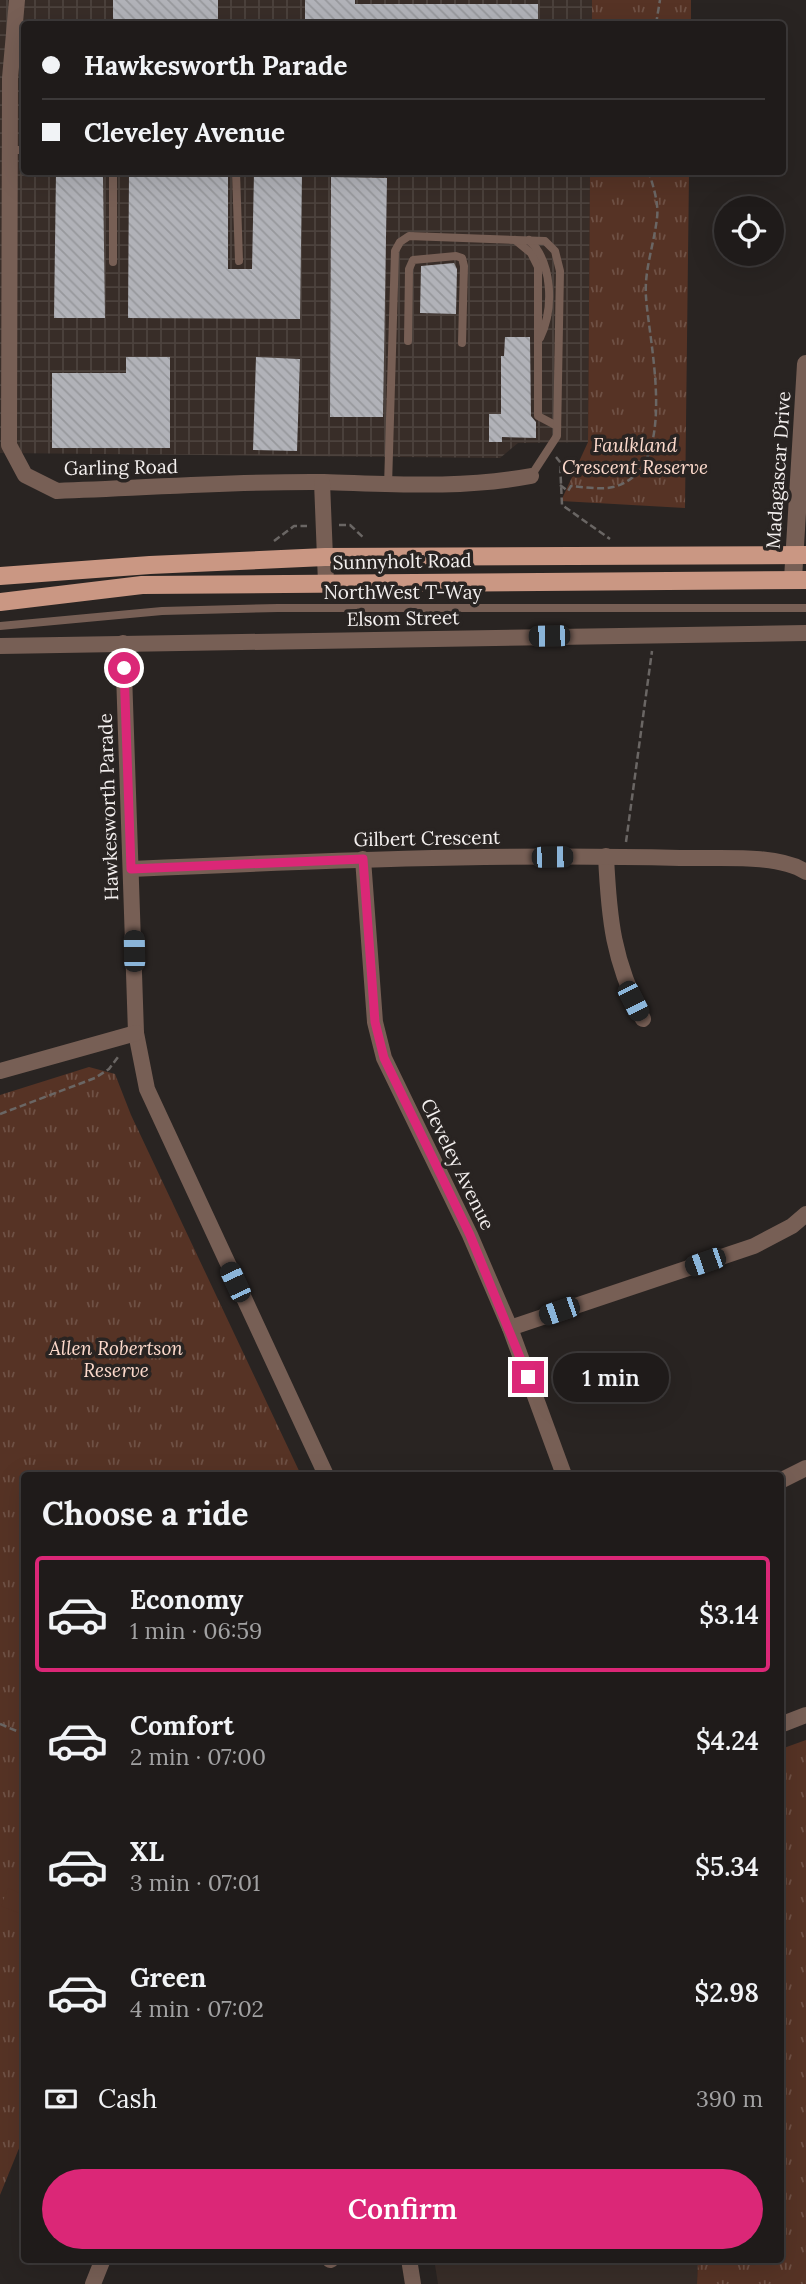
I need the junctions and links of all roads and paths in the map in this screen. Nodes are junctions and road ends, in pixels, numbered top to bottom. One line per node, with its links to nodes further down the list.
1 (17, 0): 4 (street, Garling Road)
2 (660, 0): 3 (path)
3 (656, 21)
4 (17, 150): 19 (street, Garling Road)
5 (113, 175): 10 (lane)
6 (236, 175): 11 (lane)
7 (650, 175): 21 (path)
8 (515, 240): 9 (lane); 13 (lane); 20 (lane)
9 (529, 240): 13 (lane); 16 (lane)
10 (113, 261)
11 (239, 261)
12 (408, 341): 14 (lane)
13 (538, 341): 16 (lane)
14 (463, 343)
15 (806, 364): 17 (street, Madagascar Drive)
16 (557, 426): 18 (lane)
17 (804, 433): 22 (street, Madagascar Drive)
18 (531, 475): 20 (street, Garling Road)
19 (322, 482): 20 (street, Garling Road); 23 (street)
20 (388, 486)
21 (615, 543)
22 (800, 555): 23 (main road, Sunnyholt Road); 25 (street, Madagascar Drive)
23 (325, 557): 24 (main road, Sunnyholt Road); 26 (street)
24 (0, 576)
25 (799, 579): 26 (main road, Sunnyholt Road)
26 (327, 583): 27 (main road, Sunnyholt Road)
27 (0, 602)
28 (806, 608): 29 (lane, NorthWest T-Way)
29 (0, 626)
30 (806, 633): 31 (street, Elsom Street)
31 (654, 634): 32 (street, Elsom Street); 35 (path)
32 (123, 643): 33 (street, Elsom Street); 37 (street, Hawkesworth Parade)
33 (0, 646)
34 (606, 856): 35 (street, Gilbert Crescent); 36 (street, Gilbert Crescent); 39 (street)
35 (624, 856): 38 (street, Gilbert Crescent)
36 (363, 859): 37 (street, Gilbert Crescent); 45 (street, Cleveley Avenue)
37 (131, 869): 40 (street, Hawkesworth Parade)
38 (806, 872)
39 (643, 1019)
40 (136, 1033): 42 (street); 47 (street, Hawkesworth Parade)
41 (118, 1057): 43 (path)
42 (0, 1070)
43 (0, 1114)
44 (806, 1214): 45 (street)
45 (510, 1328): 48 (street, Cleveley Avenue)
46 (806, 1468): 49 (street)
47 (325, 1472)
48 (563, 1472)
49 (784, 1479)
50 (806, 1716): 52 (street)
51 (0, 1724): 53 (path)
52 (784, 1724)
53 (21, 1733)
54 (101, 2263): 56 (street)
55 (410, 2263): 57 (street)
56 (93, 2284)
57 (413, 2284)

